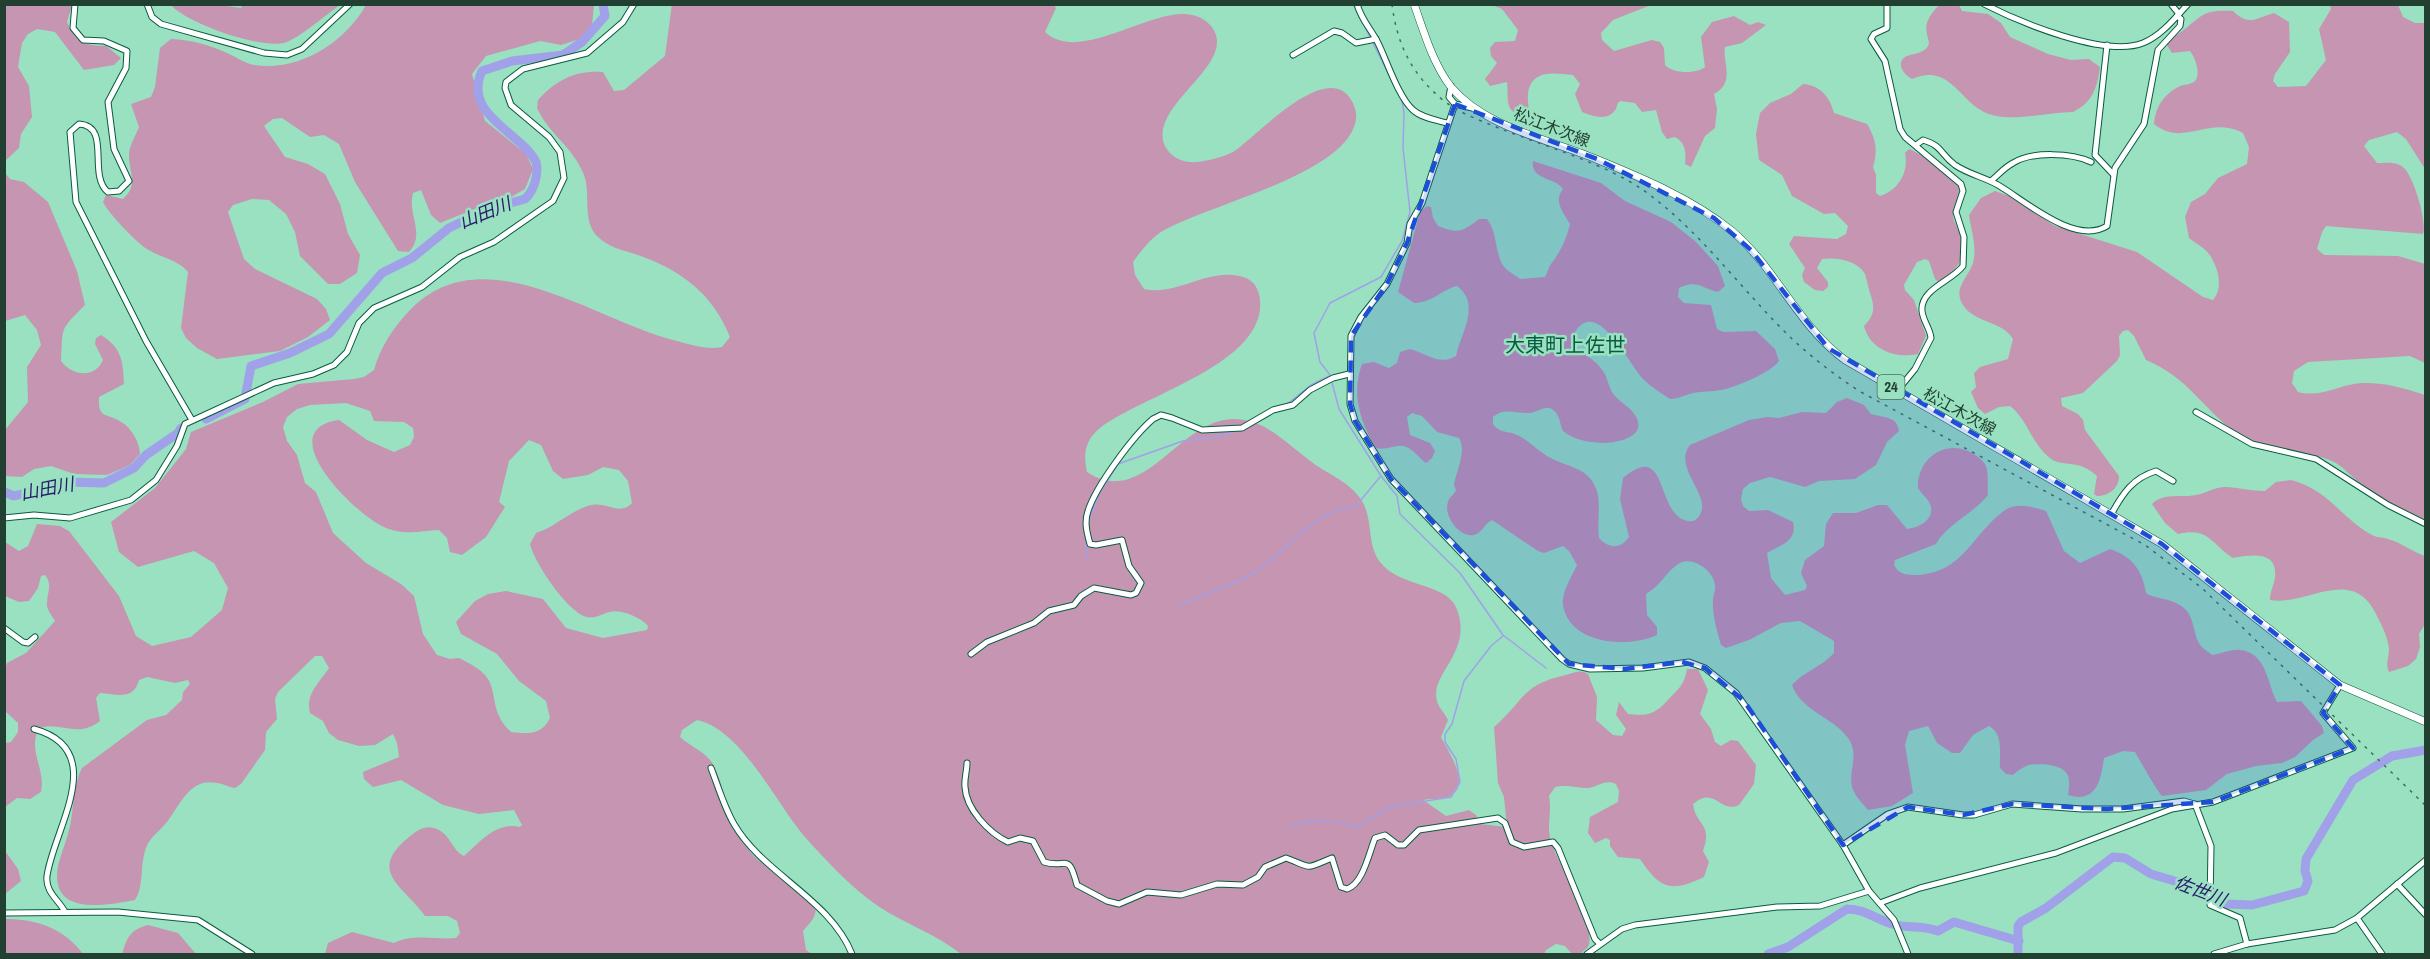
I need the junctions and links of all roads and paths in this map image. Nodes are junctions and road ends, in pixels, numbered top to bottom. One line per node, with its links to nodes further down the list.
1 (75, 4): 26 (street)
2 (147, 4): 3 (street)
3 (350, 4)
4 (634, 4): 26 (street)
5 (1357, 4): 12 (street)
6 (1414, 4): 15 (main road, 松江木次線 / 24)
7 (1887, 4): 19 (street)
8 (1984, 4): 13 (street)
9 (2170, 4): 11 (street)
10 (2188, 4): 11 (street)
11 (2178, 15): 13 (street); 21 (street)
12 (1374, 40): 14 (street); 18 (street)
13 (2107, 45): 21 (street)
14 (1293, 55)
15 (1451, 86): 16 (street); 17 (main road, 松江木次線 / 24)
16 (1455, 104): 17 (street); 18 (street)
17 (1472, 108): 24 (main road, 松江木次線 / 24)
18 (1448, 123): 23 (street)
19 (1916, 145): 22 (street); 24 (street)
20 (2091, 162): 22 (street)
21 (2113, 174): 22 (street)
22 (1991, 181)
23 (1349, 374): 33 (street); 40 (street)
24 (1897, 391): 28 (main road, 松江木次線 / 24)
25 (2196, 412): 30 (street)
26 (192, 420): 29 (street)
27 (2173, 481): 28 (street)
28 (2112, 513): 34 (main road, 松江木次線 / 24)
29 (4, 518)
30 (2426, 524)
31 (4, 628): 32 (street)
32 (35, 637)
33 (970, 654)
34 (2340, 685): 35 (main road, 松江木次線 / 24); 39 (street)
35 (2425, 721)
36 (34, 729): 45 (street)
37 (967, 763): 49 (street)
38 (711, 768): 52 (street)
39 (2195, 804): 40 (street); 44 (street); 50 (street)
40 (1843, 845): 43 (street)
41 (2426, 860): 42 (street)
42 (2397, 884): 47 (street); 48 (street)
43 (1869, 891): 44 (street); 49 (street)
44 (1880, 903): 54 (street)
45 (65, 912): 46 (street); 51 (street)
46 (4, 913)
47 (2426, 915)
48 (2357, 918): 50 (street); 56 (street)
49 (1600, 944): 53 (street)
50 (2247, 944): 55 (street)
51 (252, 954)
52 (852, 954)
53 (1587, 954)
54 (1908, 954)
55 (2214, 954)
56 (2382, 954)

